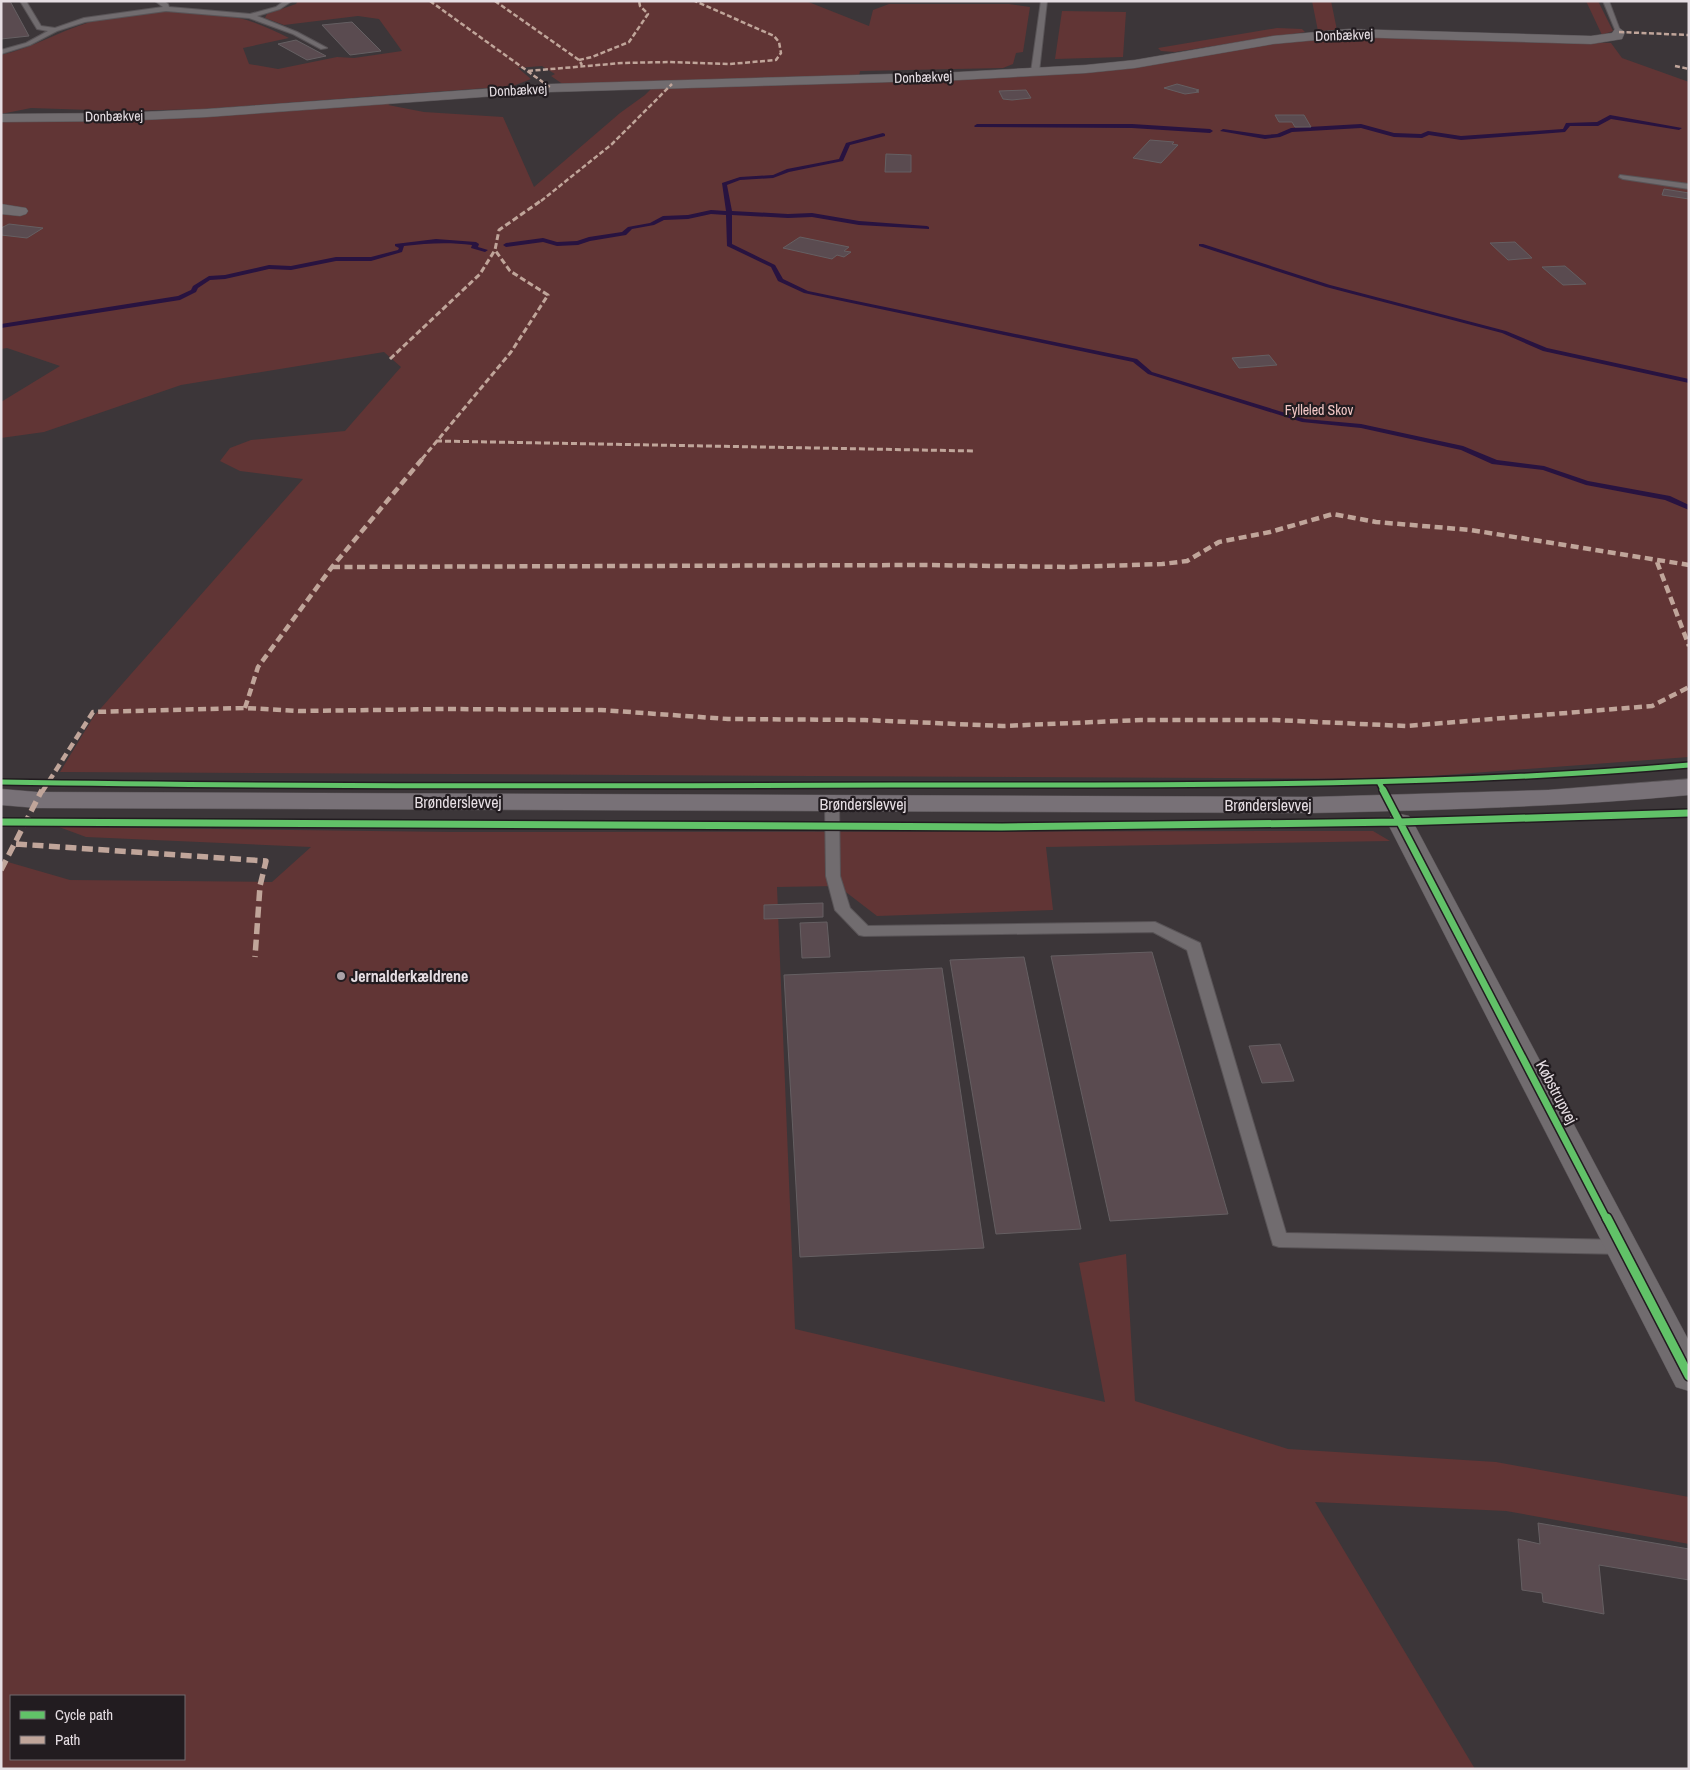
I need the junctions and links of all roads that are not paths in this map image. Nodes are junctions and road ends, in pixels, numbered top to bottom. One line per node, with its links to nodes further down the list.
1 (23, 1): 8 (lane)
2 (158, 1): 6 (lane)
3 (289, 1): 7 (lane)
4 (1044, 1): 12 (lane)
5 (1606, 1): 9 (lane, Donbækvej)
6 (166, 9): 7 (lane); 8 (lane)
7 (250, 16): 10 (lane)
8 (55, 30): 11 (lane)
9 (1619, 32): 12 (street, Donbækvej)
10 (323, 48)
11 (1, 52)
12 (1035, 72): 13 (street, Donbækvej)
13 (1, 118)
14 (1623, 177): 15 (lane)
15 (1689, 186)
16 (1, 209): 17 (street)
17 (20, 211)
18 (1689, 787): 21 (main road, Brønderslevvej)
19 (1, 797): 20 (main road, Brønderslevvej)
20 (37, 800): 21 (main road, Brønderslevvej); 22 (main road, Brønderslevvej)
21 (832, 803): 24 (lane)
22 (1, 804)
23 (1400, 822): 24 (street, Købstrupvej)
24 (1623, 1247): 25 (street, Købstrupvej)
25 (1689, 1376)

